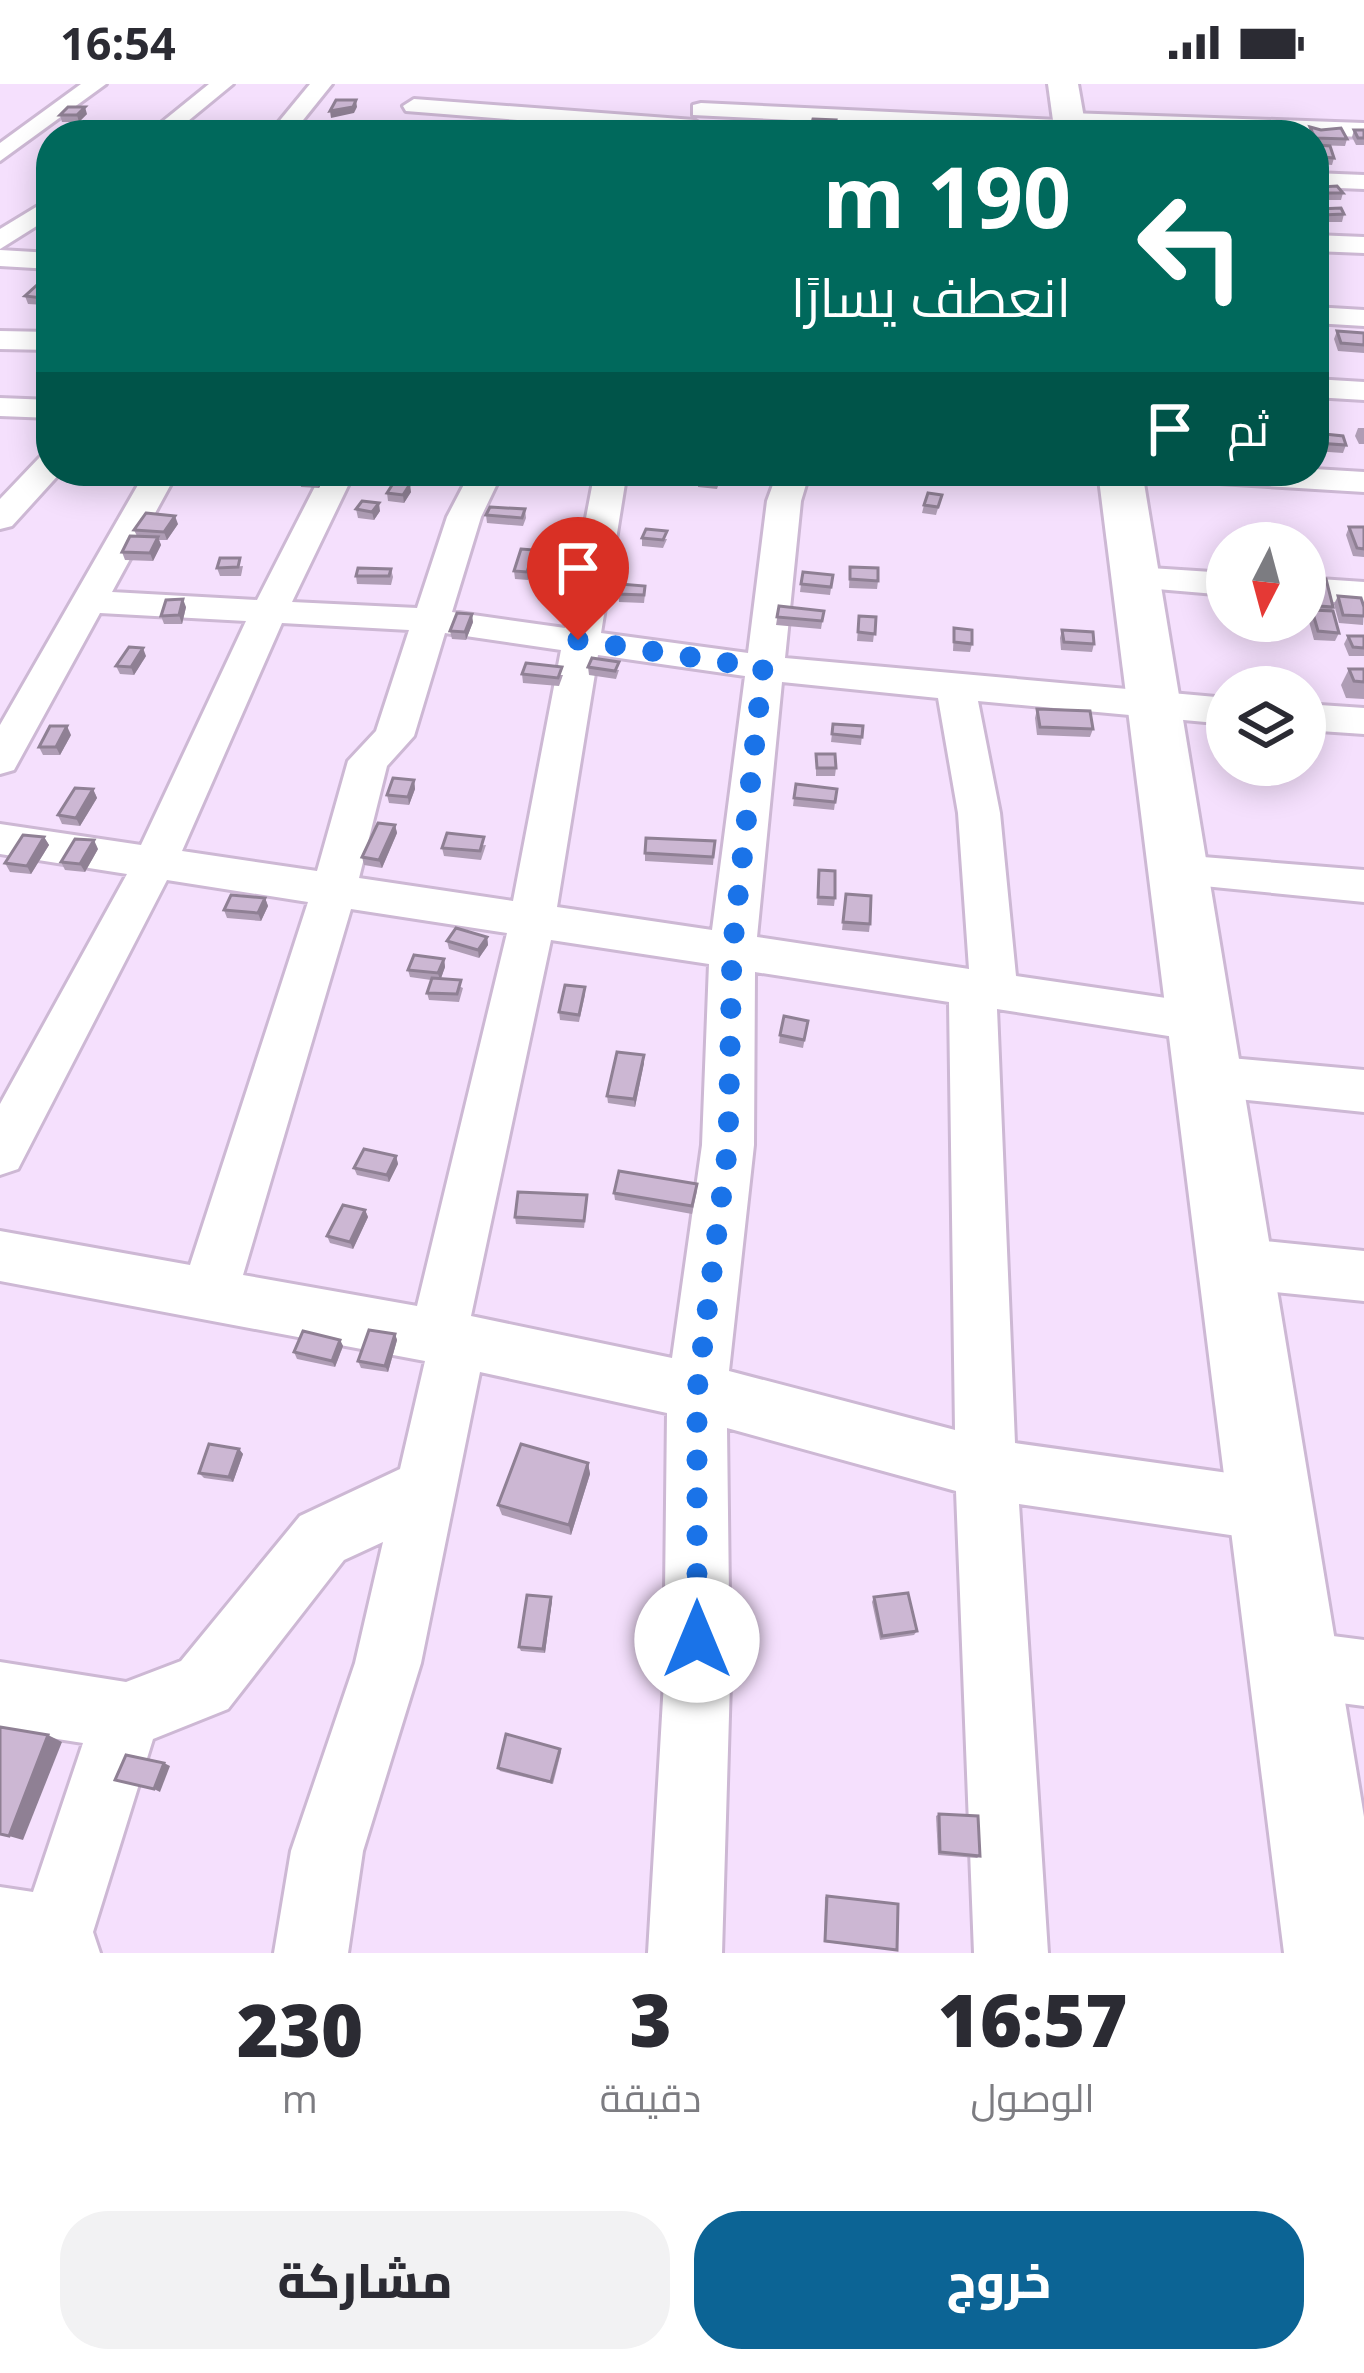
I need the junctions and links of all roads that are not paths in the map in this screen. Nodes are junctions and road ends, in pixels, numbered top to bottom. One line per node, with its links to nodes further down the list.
1 (95, 84): 8 (street)
2 (222, 84): 9 (street)
3 (321, 84): 10 (street)
4 (434, 84): 11 (street)
5 (709, 84): 13 (street)
6 (1063, 84): 14 (street)
7 (555, 90): 12 (street)
8 (46, 120)
9 (176, 120)
10 (292, 120)
11 (507, 120)
12 (528, 120)
13 (696, 120)
14 (1069, 120)
15 (36, 127): 18 (street)
16 (1329, 130): 17 (street)
17 (1364, 130)
18 (0, 154)
19 (1329, 180): 20 (street)
20 (1364, 182)
21 (36, 216): 22 (street)
22 (0, 241)
23 (1329, 244): 24 (street)
24 (1364, 245)
25 (0, 258): 26 (street)
26 (36, 260)
27 (1329, 316): 28 (street)
28 (1364, 318)
29 (0, 340): 30 (street)
30 (36, 341)
31 (1329, 389): 32 (street)
32 (1364, 391)
33 (0, 407): 34 (street)
34 (36, 408)
35 (36, 480): 46 (street)
36 (1329, 480): 37 (street)
37 (1364, 482)
38 (154, 486): 51 (street)
39 (332, 486): 52 (street)
40 (480, 486): 53 (street)
41 (608, 486): 54 (street)
42 (789, 486): 55 (street)
43 (1122, 486): 47 (street)
44 (1256, 486): 45 (street)
45 (1265, 517)
46 (0, 519)
47 (1135, 578): 48 (street); 57 (street)
48 (1206, 583)
49 (1326, 590): 50 (street)
50 (1364, 593)
51 (89, 602): 52 (street); 61 (street)
52 (269, 611): 53 (street); 63 (street)
53 (430, 620): 54 (street); 66 (street)
54 (578, 640): 55 (street); 67 (street)
55 (763, 668): 56 (street); 68 (street)
56 (956, 690): 57 (street); 69 (street)
57 (1154, 706): 58 (street); 64 (street)
58 (1206, 710)
59 (1326, 719): 60 (street)
60 (1364, 722)
61 (0, 760)
62 (0, 839): 63 (street)
63 (156, 860): 66 (street); 72 (street)
64 (1178, 871): 65 (street); 70 (street)
65 (1364, 886)
66 (334, 891): 67 (street); 76 (street)
67 (532, 922): 68 (street); 77 (street)
68 (732, 952): 69 (street); 78 (street)
69 (983, 988): 70 (street); 79 (street)
70 (1204, 1049): 71 (street); 74 (street)
71 (1364, 1090)
72 (0, 1154)
73 (0, 1256): 76 (street)
74 (1235, 1263): 75 (street); 81 (street)
75 (1364, 1276)
76 (209, 1294): 77 (street)
77 (448, 1338): 78 (street); 80 (street)
78 (697, 1391): 79 (street); 87 (street)
79 (986, 1469): 81 (street); 88 (street)
80 (423, 1490): 84 (street); 86 (street)
81 (1270, 1510): 82 (street)
82 (1329, 1669): 89 (street)
83 (0, 1696): 84 (street)
84 (126, 1716): 85 (street)
85 (40, 1936)
86 (311, 1953)
87 (685, 1953)
88 (1011, 1953)
89 (1336, 1953)

